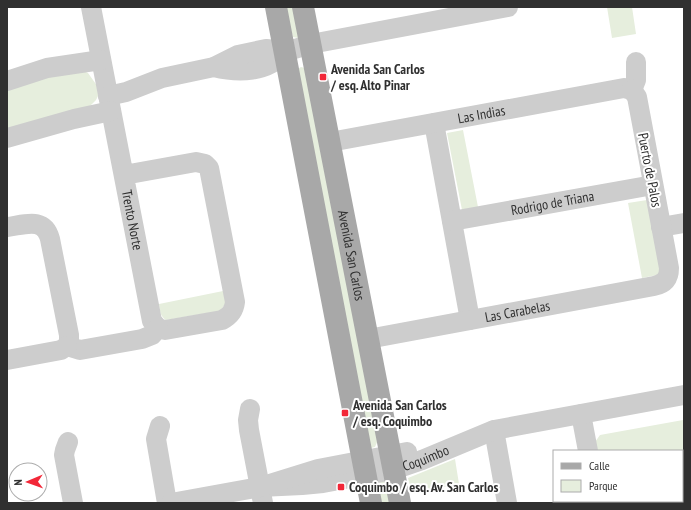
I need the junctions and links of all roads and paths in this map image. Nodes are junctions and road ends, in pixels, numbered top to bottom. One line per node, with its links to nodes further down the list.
1 (91, 7): 7 (street, Trento Norte)
2 (276, 7): 6 (main road, Avenida San Carlos)
3 (303, 7): 5 (main road, Avenida San Carlos)
4 (508, 7): 5 (street)
5 (311, 44): 6 (street); 14 (main road, Avenida San Carlos)
6 (285, 52): 11 (street); 35 (main road, Avenida San Carlos)
7 (101, 60): 9 (street); 11 (street, Trento Norte)
8 (636, 62): 10 (street)
9 (7, 82)
10 (632, 90): 12 (street, Las Indias); 16 (street, Puerto de Palos)
11 (108, 96): 13 (street); 15 (street, Trento Norte)
12 (434, 123): 14 (street, Las Indias); 17 (street)
13 (7, 138)
14 (330, 142): 24 (main road, Avenida San Carlos)
15 (124, 175): 23 (street, Trento Norte); 23 (street)
16 (653, 184): 17 (street, Rodrigo de Triana); 20 (street, Puerto de Palos)
17 (452, 221): 22 (street)
18 (684, 223): 20 (street)
19 (7, 227): 25 (street)
20 (661, 227): 21 (street, Puerto de Palos)
21 (666, 280): 22 (street, Las Carabelas)
22 (470, 320): 24 (street, Las Carabelas)
23 (158, 328): 25 (street)
24 (368, 339): 34 (main road, Avenida San Carlos)
25 (67, 346): 26 (street)
26 (7, 360)
27 (684, 395): 29 (street, Coquimbo)
28 (250, 409): 36 (street)
29 (581, 414): 31 (street, Coquimbo); 33 (street)
30 (160, 426): 38 (street)
31 (494, 430): 34 (street, Coquimbo); 42 (street)
32 (68, 442): 37 (street)
33 (588, 450)
34 (392, 463): 35 (street, Coquimbo); 41 (main road, Avenida San Carlos)
35 (364, 468): 36 (street, Coquimbo); 40 (main road, Avenida San Carlos)
36 (262, 495): 39 (street, Coquimbo)
37 (73, 503)
38 (167, 503)
39 (171, 503)
40 (371, 503)
41 (400, 503)
42 (507, 503)

